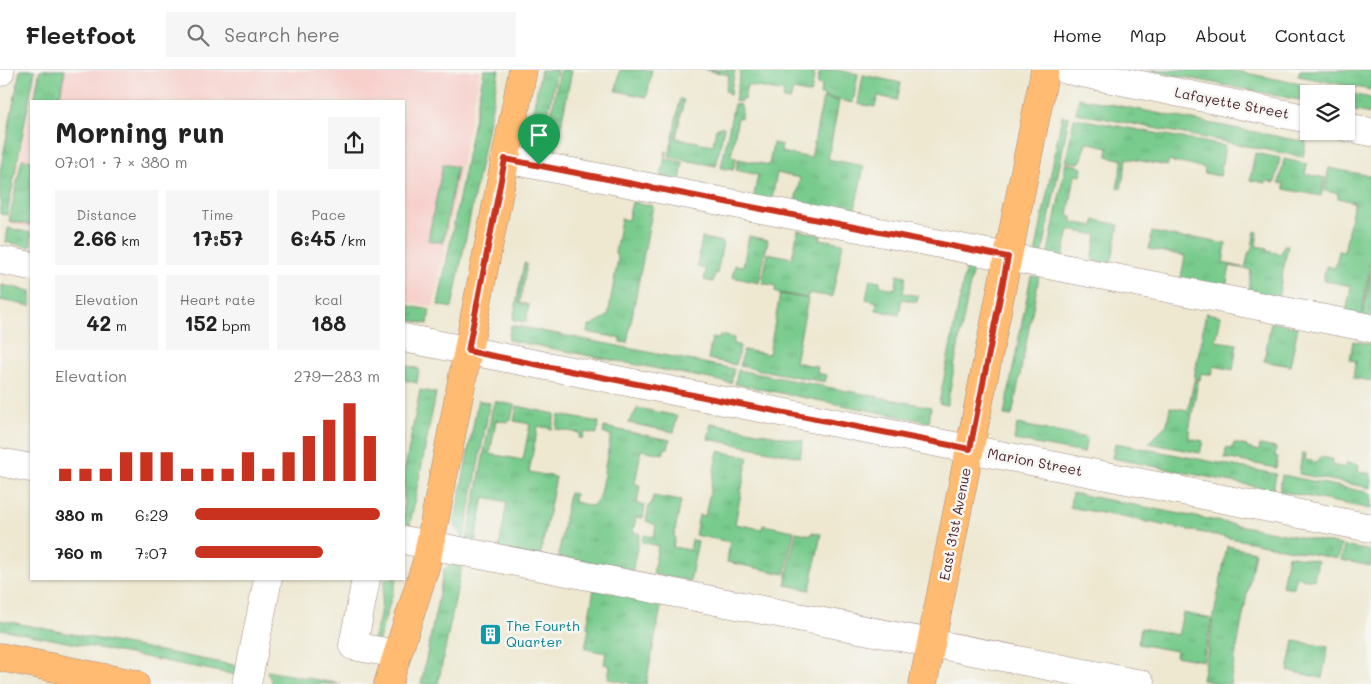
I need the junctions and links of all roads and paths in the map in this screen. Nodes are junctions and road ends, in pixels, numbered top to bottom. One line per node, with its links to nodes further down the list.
1 (523, 70): 7 (main road)
2 (1045, 70): 8 (main road, East 31st Avenue)
3 (1067, 70): 4 (street, Lafayette Street)
4 (1300, 117)
5 (1355, 129): 6 (street)
6 (1371, 132)
7 (505, 159): 8 (street); 13 (main road)
8 (1008, 257): 11 (street); 14 (main road, East 31st Avenue)
9 (0, 260): 10 (street)
10 (30, 266)
11 (1371, 328)
12 (405, 338): 13 (street, Marion Street)
13 (468, 351): 14 (street, Marion Street); 18 (main road)
14 (970, 449): 17 (street, Marion Street); 21 (main road, East 31st Avenue)
15 (0, 462): 16 (street)
16 (30, 468)
17 (1371, 528)
18 (416, 543): 21 (street); 22 (main road)
19 (268, 580): 26 (street)
20 (366, 580): 22 (street)
21 (932, 643): 24 (street); 28 (main road, East 31st Avenue)
22 (397, 654): 27 (main road)
23 (0, 657): 25 (main road)
24 (1102, 680): 29 (street)
25 (135, 684)
26 (247, 684)
27 (388, 684)
28 (923, 684)
29 (1141, 684)

